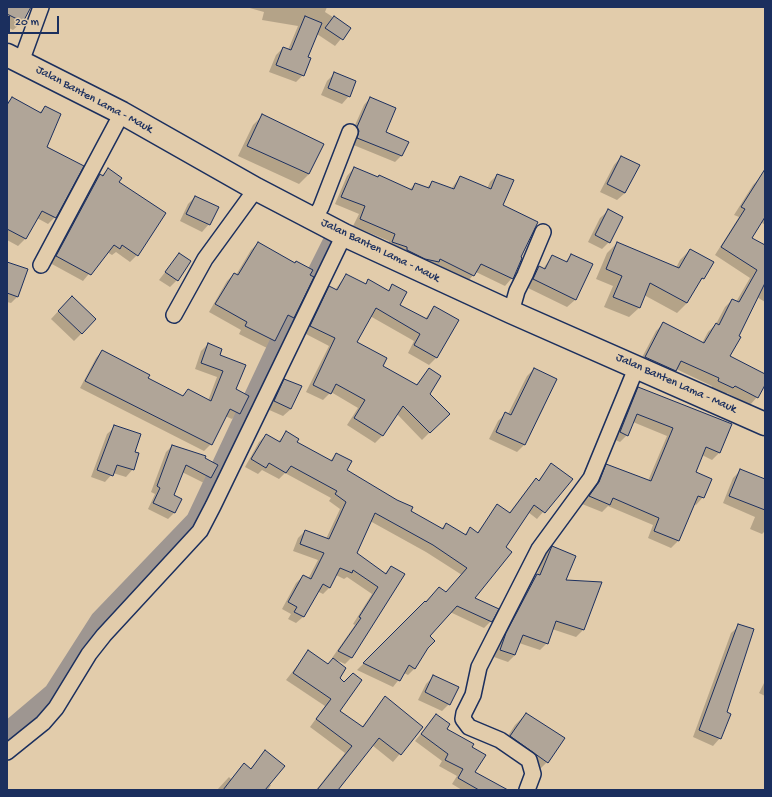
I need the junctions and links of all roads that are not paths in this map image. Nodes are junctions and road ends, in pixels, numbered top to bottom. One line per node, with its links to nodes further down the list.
1 (41, 7): 2 (street)
2 (14, 59): 3 (main road, Jalan Banten Lama - Mauk)
3 (122, 113): 5 (main road, Jalan Banten Lama - Mauk); 9 (street)
4 (350, 132): 6 (street)
5 (256, 189): 6 (main road, Jalan Banten Lama - Mauk); 11 (street)
6 (314, 218): 8 (main road, Jalan Banten Lama - Mauk)
7 (543, 232): 10 (street)
8 (344, 235): 10 (main road, Jalan Banten Lama - Mauk); 14 (street)
9 (41, 265)
10 (511, 312): 12 (main road, Jalan Banten Lama - Mauk)
11 (174, 314)
12 (637, 366): 13 (main road, Jalan Banten Lama - Mauk); 15 (street)
13 (765, 424)
14 (7, 752)
15 (527, 790)

